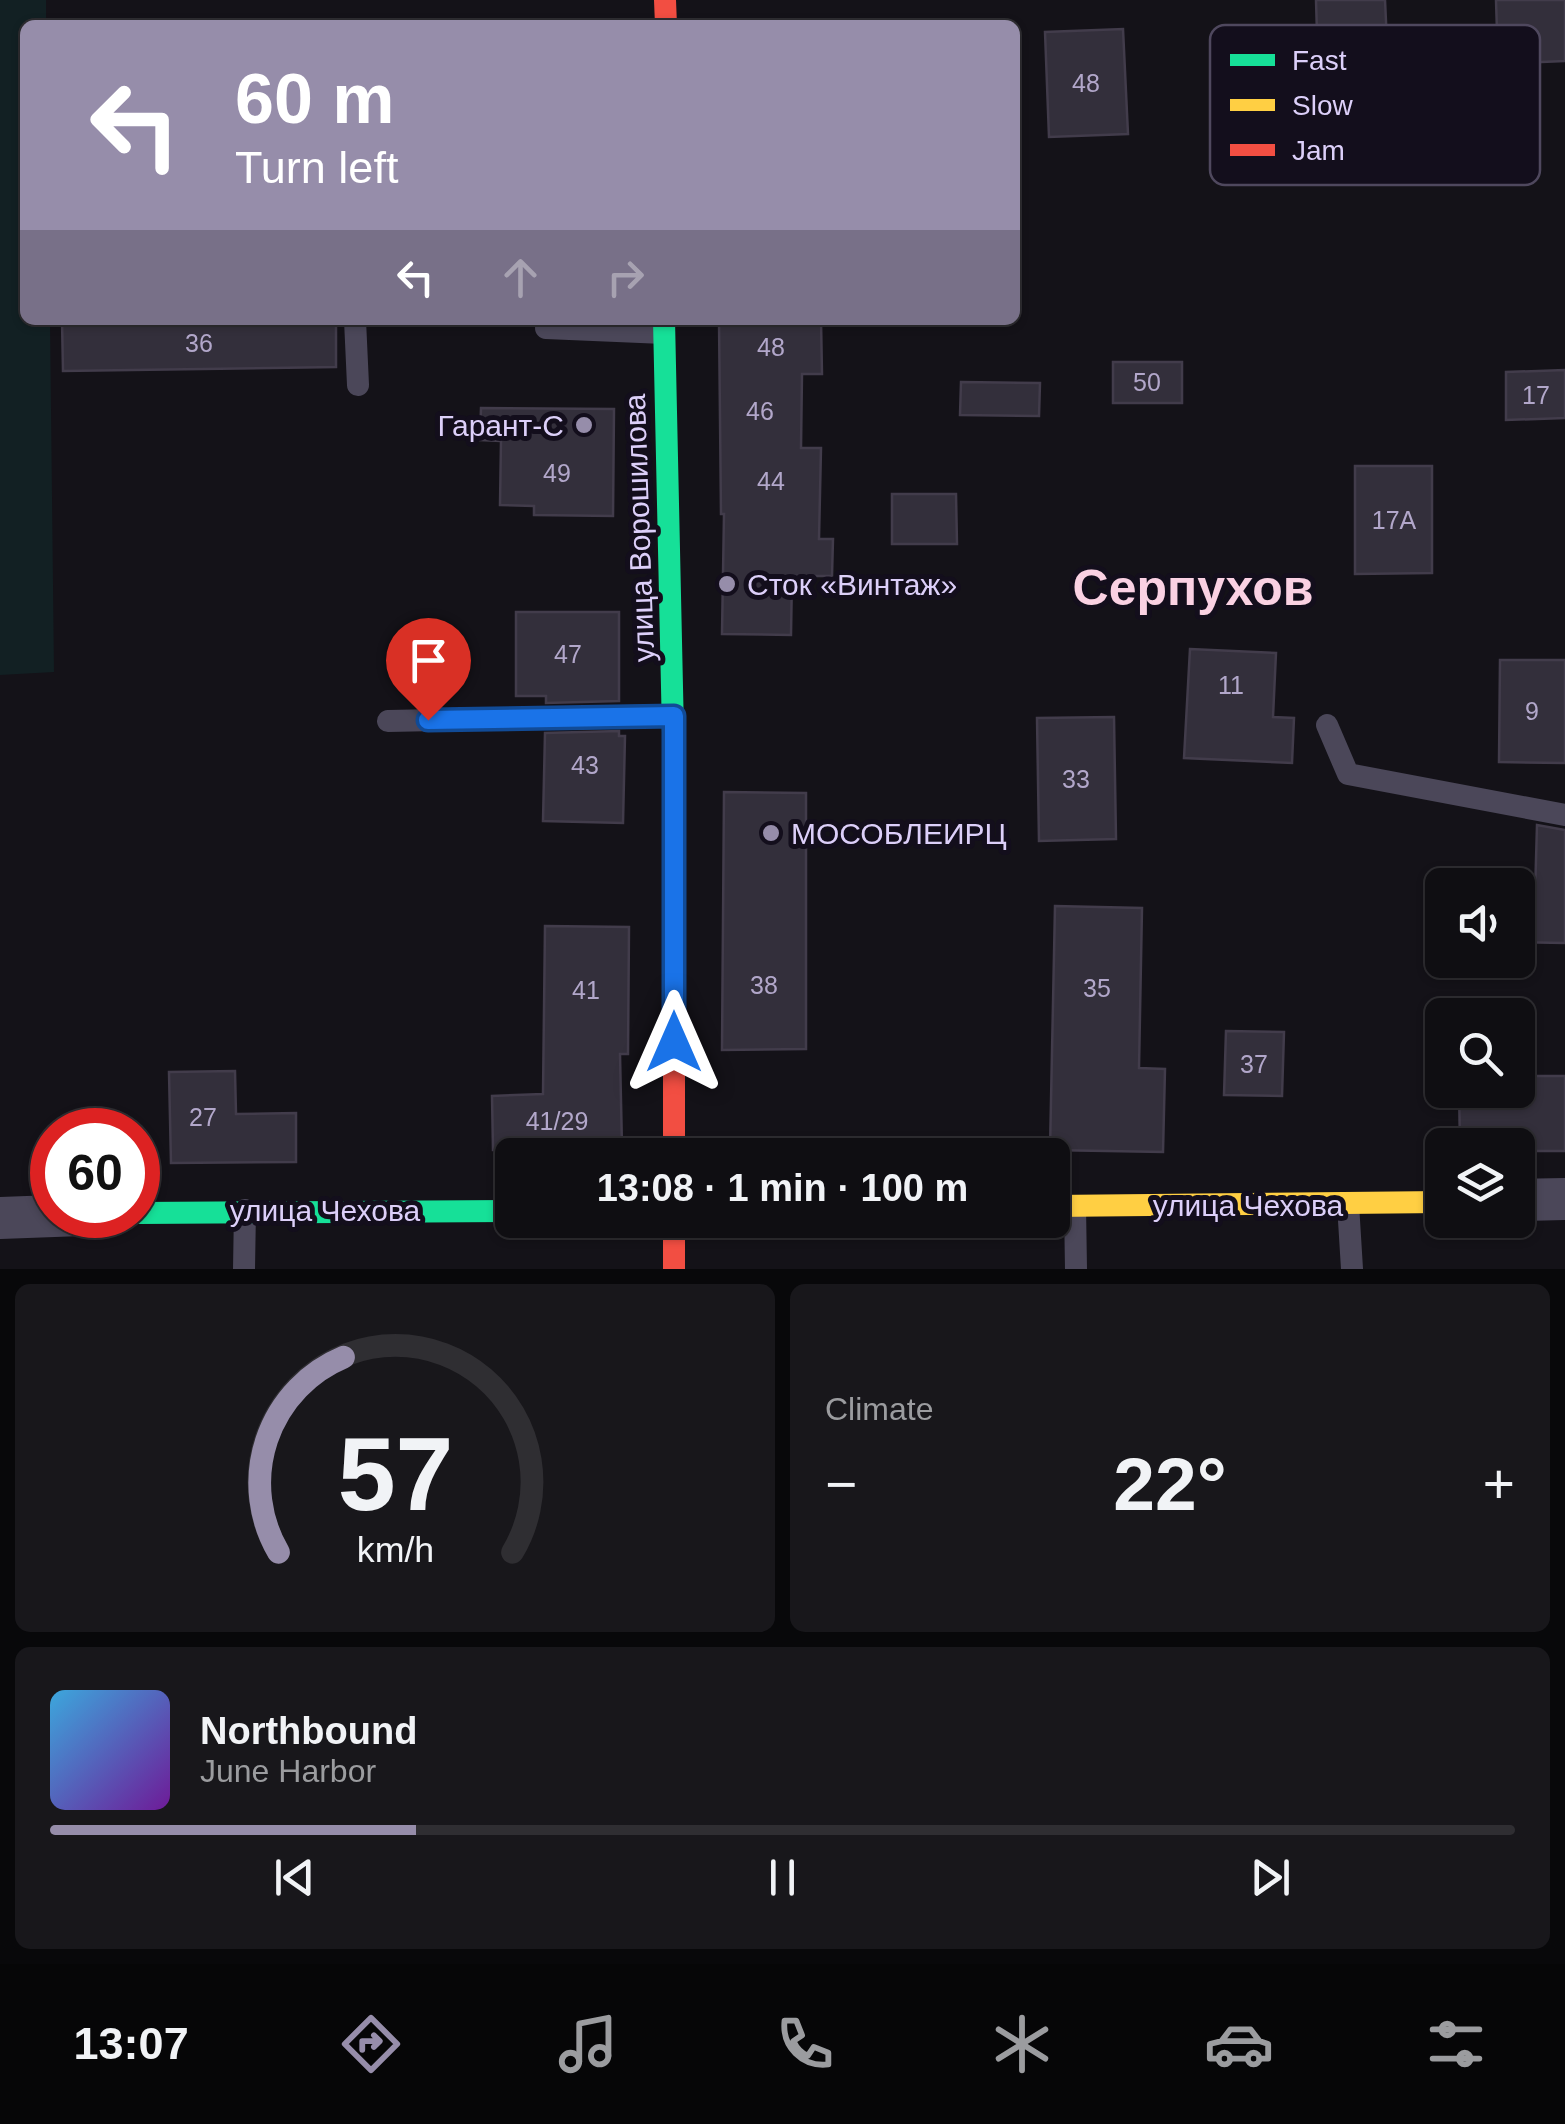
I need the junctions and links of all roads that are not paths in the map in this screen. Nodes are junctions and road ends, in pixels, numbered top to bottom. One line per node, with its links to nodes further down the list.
1 (354, 325): 4 (lane)
2 (664, 326): 3 (lane); 5 (main road, улица Ворошилова)
3 (546, 328)
4 (358, 385)
5 (674, 716): 6 (lane); 9 (main road, улица Ворошилова)
6 (388, 720)
7 (1327, 724): 8 (lane)
8 (1565, 815)
9 (674, 1138)
10 (1565, 1199): 11 (street)
11 (1535, 1200)
12 (1425, 1202): 13 (main road, улица Чехова)
13 (1348, 1204): 14 (main road, улица Чехова); 25 (lane)
14 (1070, 1206)
15 (245, 1210): 16 (main road, улица Чехова); 17 (main road, улица Чехова); 22 (lane)
16 (495, 1210)
17 (160, 1212)
18 (30, 1217): 19 (street)
19 (0, 1218)
20 (674, 1238): 23 (main road)
21 (1070, 1238): 24 (lane)
22 (244, 1269)
23 (674, 1269)
24 (1076, 1269)
25 (1352, 1269)

